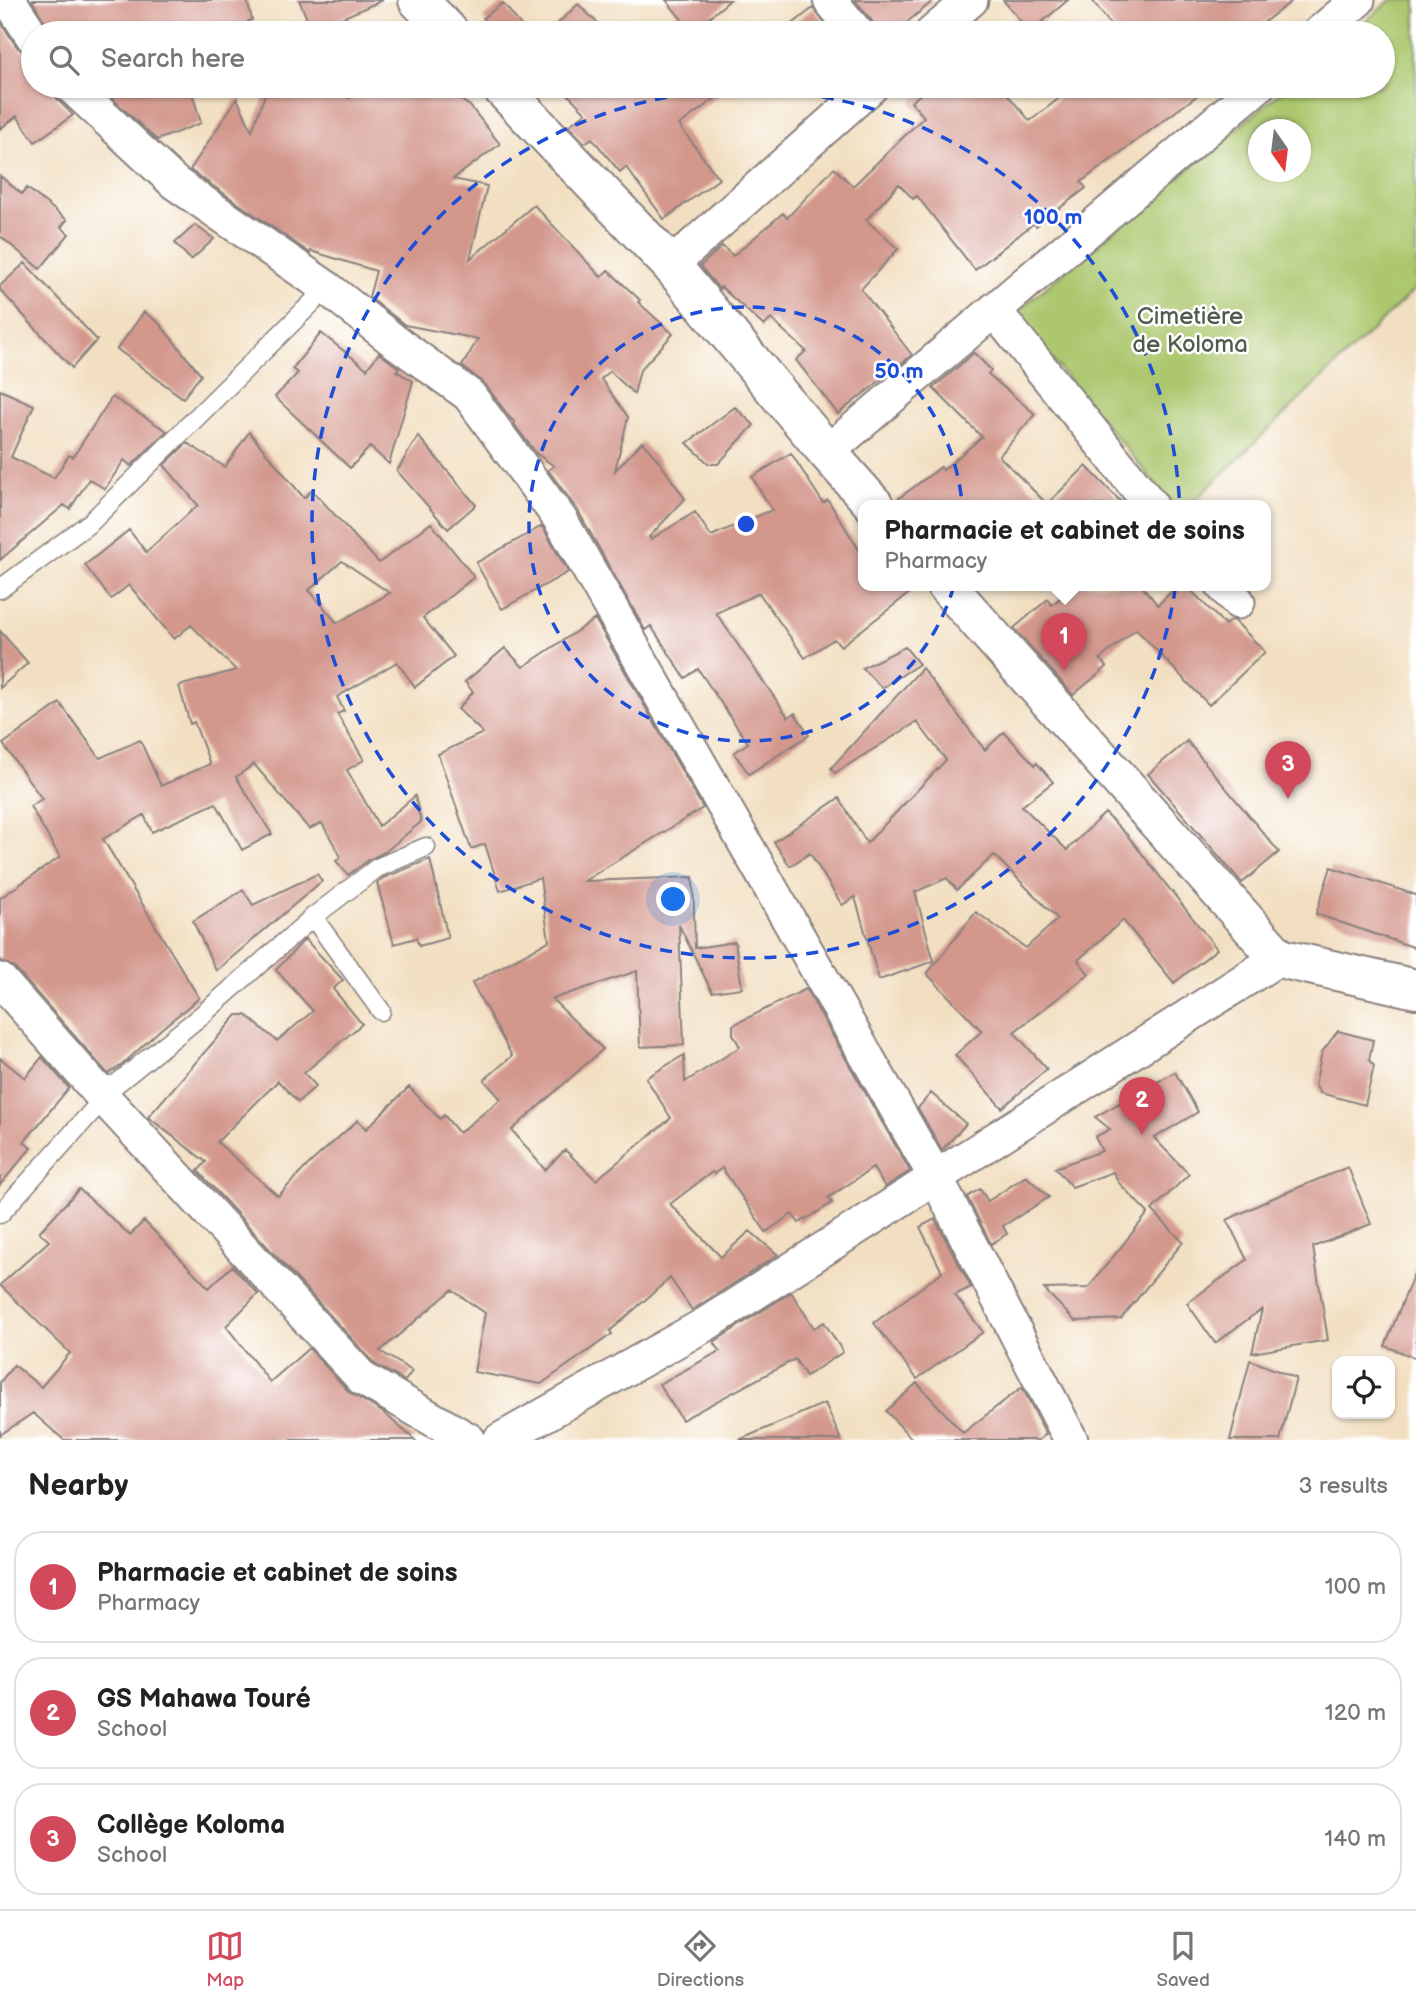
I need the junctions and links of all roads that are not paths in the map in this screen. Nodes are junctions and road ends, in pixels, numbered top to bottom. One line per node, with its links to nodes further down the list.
1 (9, 0): 6 (street)
2 (418, 0): 7 (street)
3 (831, 0): 8 (street)
4 (971, 0): 9 (street)
5 (1358, 0): 10 (street)
6 (23, 21)
7 (438, 21)
8 (848, 21)
9 (946, 21)
10 (1333, 21)
11 (84, 98): 16 (street)
12 (511, 98): 15 (street)
13 (859, 98): 15 (street)
14 (1244, 98): 17 (street)
15 (671, 265): 18 (street)
16 (327, 288): 21 (lane); 30 (street)
17 (994, 310): 18 (street); 20 (street)
18 (827, 452): 19 (street)
19 (870, 500)
20 (1147, 500)
21 (0, 589)
22 (951, 591): 25 (street)
23 (426, 847): 24 (lane)
24 (313, 917): 28 (lane); 29 (lane)
25 (1279, 958): 27 (street); 30 (street)
26 (0, 980): 29 (street)
27 (1416, 989)
28 (381, 1011)
29 (98, 1092): 31 (lane); 32 (street)
30 (936, 1178): 33 (street); 34 (street)
31 (0, 1214)
32 (470, 1440)
33 (500, 1440)
34 (1071, 1440)

